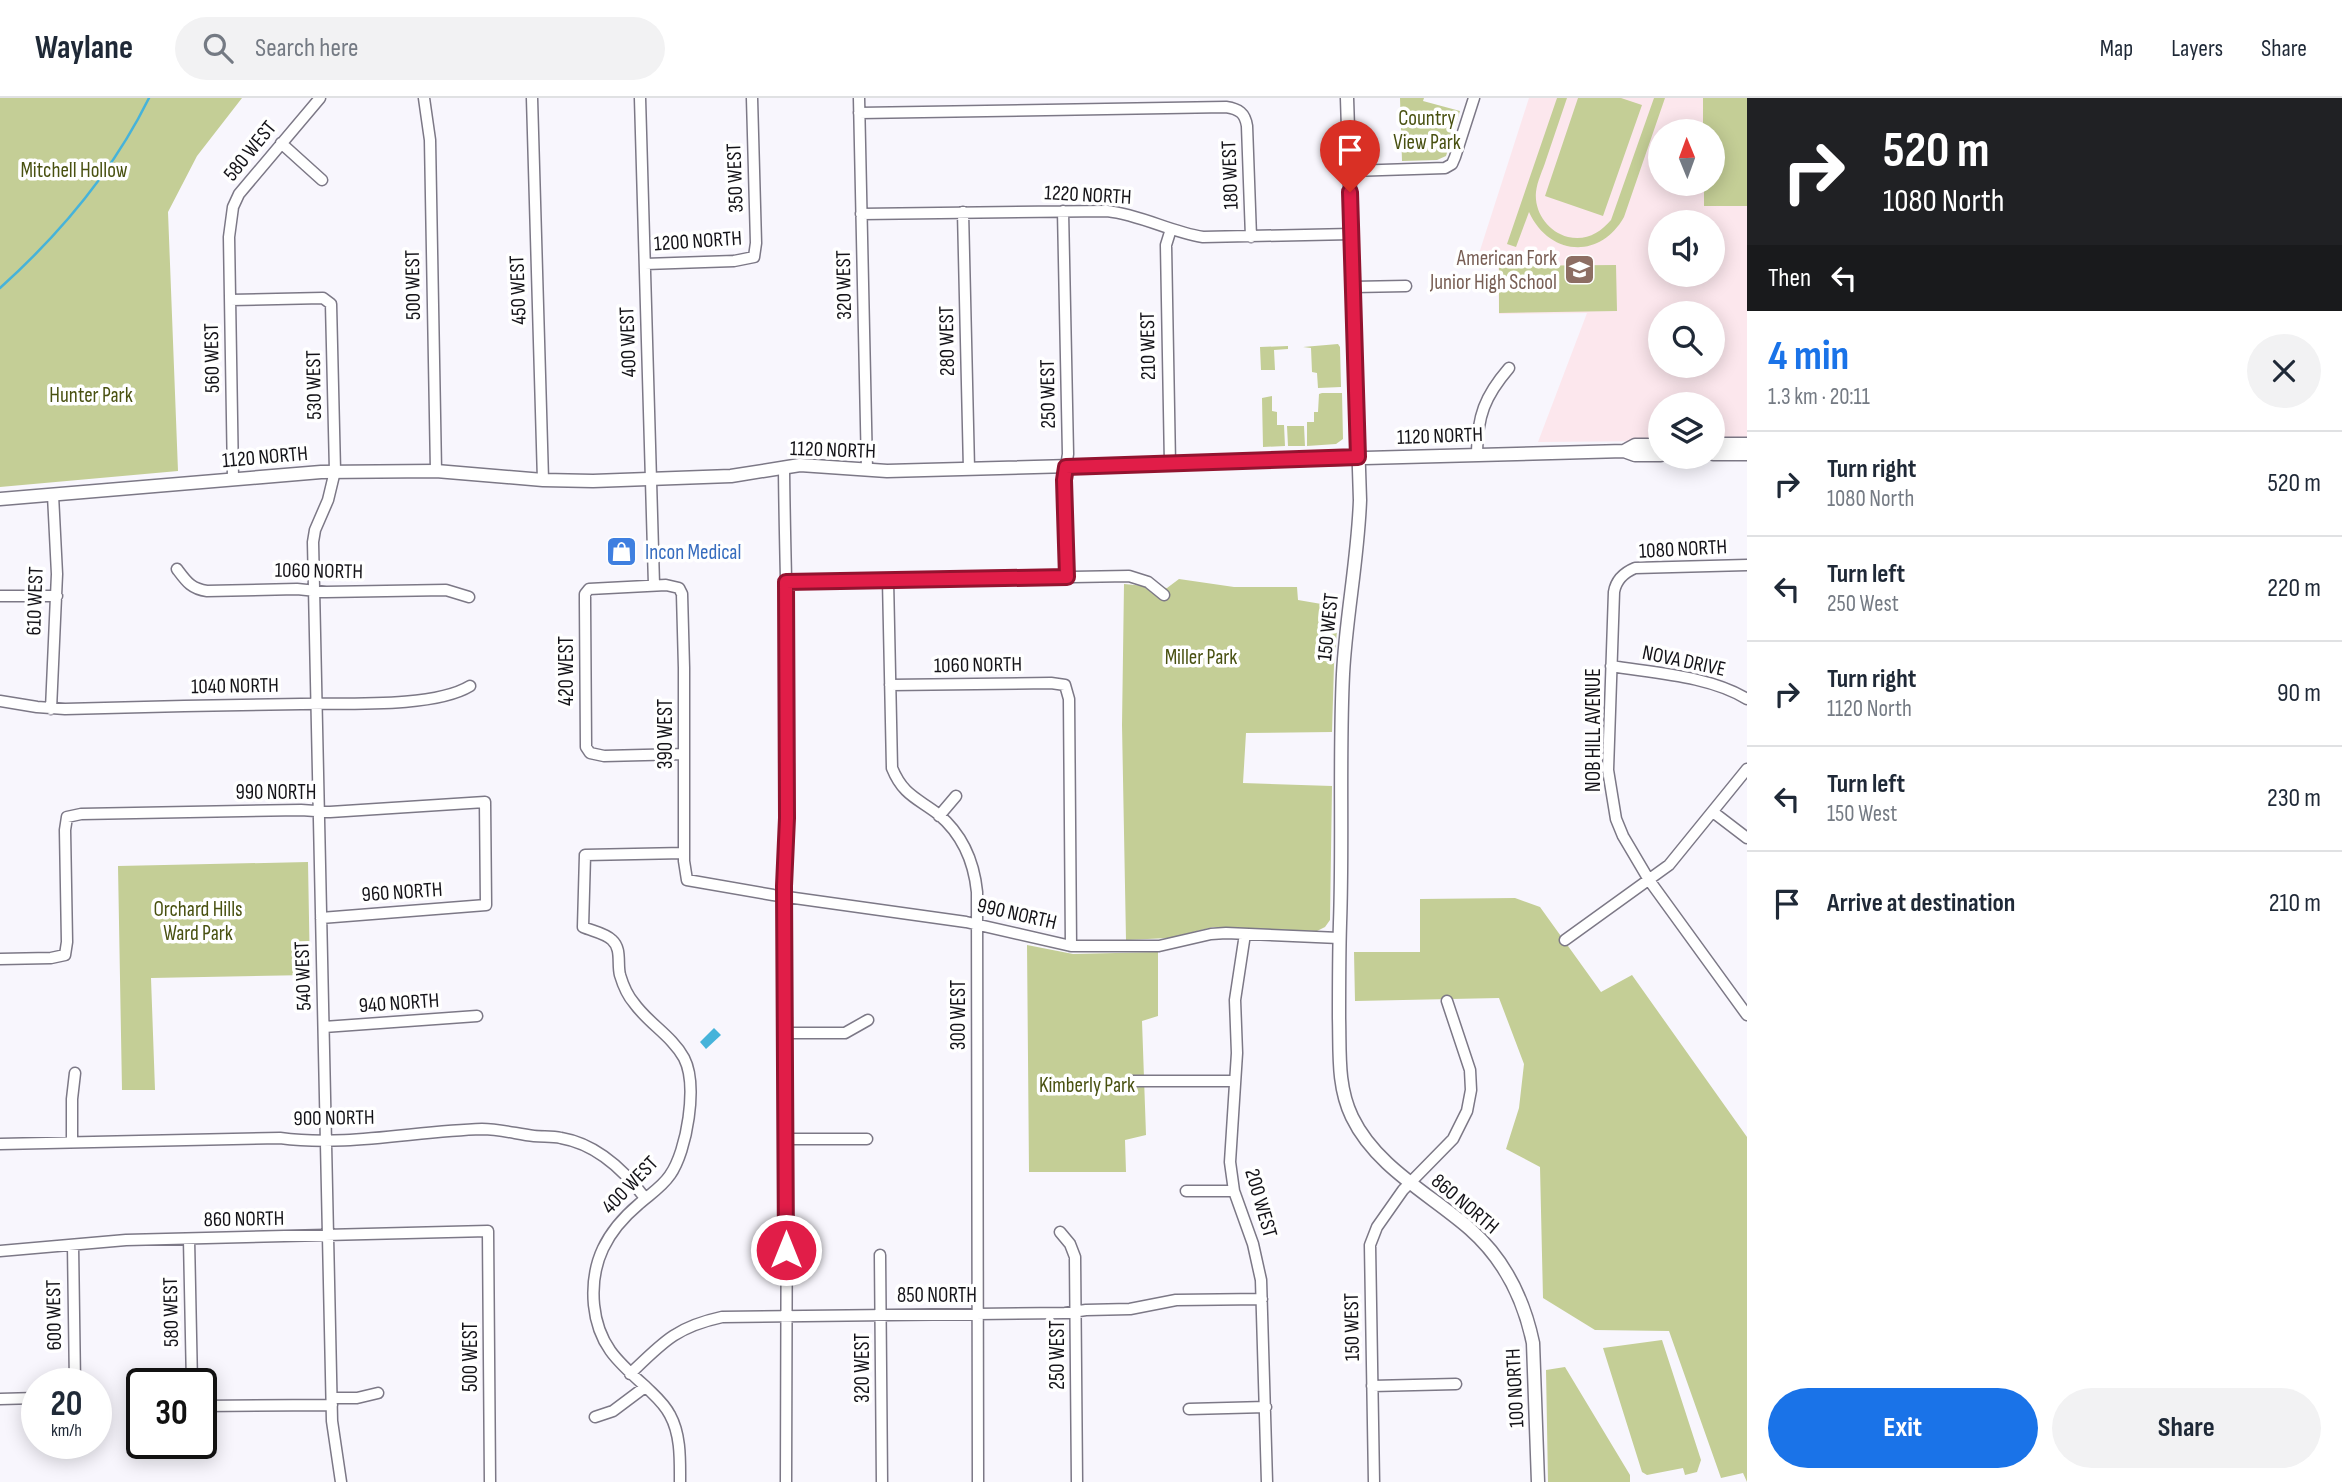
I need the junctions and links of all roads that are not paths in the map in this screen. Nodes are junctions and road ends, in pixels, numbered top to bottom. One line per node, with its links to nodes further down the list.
1 (320, 98): 11 (street, 580 WEST)
2 (424, 98): 42 (street, 500 WEST)
3 (532, 98): 44 (street, 450 WEST)
4 (640, 98): 22 (street, 400 WEST)
5 (752, 98): 21 (street, 350 WEST)
6 (859, 98): 10 (street, 320 WEST)
7 (1347, 98): 12 (street, 150 WEST)
8 (1474, 98): 12 (street)
9 (1210, 103): 10 (street); 20 (street, 180 WEST)
10 (859, 113): 16 (street, 320 WEST)
11 (281, 143): 13 (street); 19 (street, 580 WEST)
12 (1350, 171): 18 (street, 150 WEST)
13 (322, 180)
14 (1063, 211): 15 (street, 1220 NORTH); 17 (street, 1220 NORTH); 38 (street, 250 WEST)
15 (963, 212): 16 (street, 1220 NORTH); 39 (street, 280 WEST)
16 (861, 214): 40 (street, 320 WEST)
17 (1171, 229): 20 (street, 1220 NORTH); 36 (street, 210 WEST)
18 (1352, 234): 20 (street, 1220 NORTH); 24 (street, 150 WEST)
19 (229, 237): 25 (street, 560 WEST)
20 (1251, 237)
21 (754, 257): 22 (street, 1200 NORTH)
22 (645, 264): 45 (street, 400 WEST)
23 (1406, 286): 24 (street)
24 (1353, 288): 35 (street, 150 WEST)
25 (230, 300): 41 (street, 530 WEST); 43 (street, 560 WEST)
26 (1509, 368): 31 (street)
27 (1725, 444): 28 (street)
28 (1747, 444)
29 (1648, 445): 30 (street, 1120 NORTH)
30 (1624, 451): 31 (street, 1120 NORTH); 34 (street, 1120 NORTH)
31 (1477, 454): 35 (street, 1120 NORTH)
32 (1725, 454): 33 (street)
33 (1747, 454)
34 (1648, 455)
35 (1358, 457): 36 (street, 1120 NORTH); 82 (street, 150 WEST)
36 (1170, 464): 38 (street, 1120 NORTH)
37 (784, 467): 40 (street, 1120 NORTH); 45 (street, 1120 NORTH); 53 (street)
38 (1066, 467): 39 (street, 1120 NORTH); 51 (street, 250 WEST)
39 (969, 469): 40 (street, 1120 NORTH)
40 (867, 470)
41 (335, 471): 42 (street, 1120 NORTH); 43 (street, 1120 NORTH); 55 (street, 540 WEST)
42 (436, 471): 44 (street, 1120 NORTH)
43 (233, 478): 46 (street, 1120 NORTH)
44 (543, 480): 45 (street, 1120 NORTH)
45 (651, 480): 54 (street, 400 WEST)
46 (53, 495): 47 (street, 1120 NORTH); 58 (street, 610 WEST)
47 (0, 499)
48 (1747, 565): 50 (street, 1080 NORTH)
49 (177, 569): 55 (street, 1060 NORTH)
50 (1622, 576): 60 (street, NOB HILL AVENUE)
51 (1067, 577): 52 (street); 56 (street)
52 (888, 580): 53 (street); 61 (street, 300 WEST)
53 (786, 582): 77 (street)
54 (654, 585): 67 (street, 390 WEST); 67 (street, 420 WEST)
55 (314, 591): 59 (street, 1060 NORTH); 65 (street, 540 WEST)
56 (1164, 595)
57 (0, 596): 58 (street)
58 (57, 596): 66 (street, 610 WEST)
59 (469, 597)
60 (1611, 666): 63 (street, NOVA DRIVE); 76 (street, NOB HILL AVENUE)
61 (890, 685): 72 (street, 300 WEST); 84 (street, 1060 NORTH)
62 (470, 686): 65 (street, 1040 NORTH)
63 (1747, 699)
64 (0, 701): 66 (street, 1040 NORTH)
65 (317, 704): 66 (street, 1040 NORTH); 70 (street, 540 WEST)
66 (51, 709)
67 (684, 754): 74 (street, 390 WEST)
68 (1747, 769): 71 (street)
69 (956, 796): 72 (street)
70 (319, 811): 78 (street, 990 NORTH); 79 (street, 540 WEST); 85 (street, 990 NORTH)
71 (1713, 812): 73 (street); 76 (street)
72 (939, 816): 80 (street, 300 WEST)
73 (1747, 838)
74 (684, 853): 75 (street, 390 WEST); 104 (street, 400 WEST)
75 (687, 880): 77 (street, 990 NORTH)
76 (1649, 880): 83 (street); 87 (street, NOB HILL AVENUE)
77 (785, 897): 80 (street, 990 NORTH); 91 (street)
78 (486, 905): 79 (street, 960 NORTH)
79 (321, 918): 90 (street, 540 WEST)
80 (977, 924): 84 (street, 990 NORTH); 116 (street, 300 WEST)
81 (1245, 934): 82 (street, 990 NORTH); 84 (street, 990 NORTH); 93 (street, 200 WEST)
82 (1339, 938): 100 (street, 150 WEST)
83 (1565, 940)
84 (1070, 946)
85 (0, 959)
86 (1447, 1001): 101 (street, 150 WEST)
87 (1747, 1015)
88 (477, 1016): 90 (street, 940 NORTH)
89 (868, 1020): 91 (street)
90 (324, 1027): 97 (street, 540 WEST)
91 (786, 1033): 95 (street)
92 (75, 1073): 98 (street)
93 (1235, 1080): 94 (street); 103 (street, 200 WEST)
94 (1132, 1081)
95 (787, 1139): 96 (street); 117 (street)
96 (867, 1139)
97 (326, 1141): 98 (street, 900 NORTH); 104 (street, 900 NORTH); 107 (street, 540 WEST)
98 (72, 1142): 99 (street, 900 NORTH)
99 (0, 1144)
100 (1377, 1152): 101 (street, 860 NORTH)
101 (1411, 1184): 112 (street, 860 NORTH); 122 (street, 150 WEST)
102 (1186, 1191): 103 (street)
103 (1234, 1191): 113 (street, 200 WEST)
104 (645, 1198): 120 (street, 400 WEST)
105 (488, 1231): 107 (street, 860 NORTH); 133 (street, 500 WEST)
106 (1060, 1231): 114 (street, 250 WEST)
107 (328, 1236): 108 (street, 860 NORTH); 127 (street, 540 WEST)
108 (189, 1239): 109 (street, 860 NORTH); 119 (street, 580 WEST)
109 (73, 1245): 110 (street, 860 NORTH); 118 (street, 600 WEST)
110 (0, 1251)
111 (880, 1255): 115 (street, 320 WEST)
112 (1518, 1294): 141 (street, 100 NORTH)
113 (1262, 1298): 114 (street, 850 NORTH); 129 (street, 200 WEST)
114 (1076, 1312): 116 (street, 850 NORTH); 138 (street, 250 WEST)
115 (881, 1314): 116 (street, 850 NORTH); 117 (street, 850 NORTH); 136 (street, 320 WEST)
116 (977, 1314): 137 (street, 300 WEST)
117 (786, 1315): 120 (street, 850 NORTH); 135 (street)
118 (75, 1368)
119 (192, 1368)
120 (630, 1374): 123 (street, 400 WEST)
121 (1456, 1384): 122 (street)
122 (1372, 1386): 140 (street, 150 WEST)
123 (645, 1387): 131 (street); 134 (street, 400 WEST)
124 (377, 1393): 127 (street)
125 (21, 1398): 126 (street)
126 (0, 1399)
127 (332, 1401): 128 (street); 132 (street, 540 WEST)
128 (217, 1405)
129 (1266, 1407): 130 (street); 139 (street, 200 WEST)
130 (1189, 1409)
131 (595, 1417)
132 (341, 1482)
133 (491, 1482)
134 (680, 1482)
135 (786, 1482)
136 (882, 1482)
137 (978, 1482)
138 (1077, 1482)
139 (1267, 1482)
140 (1374, 1482)
141 (1538, 1482)

